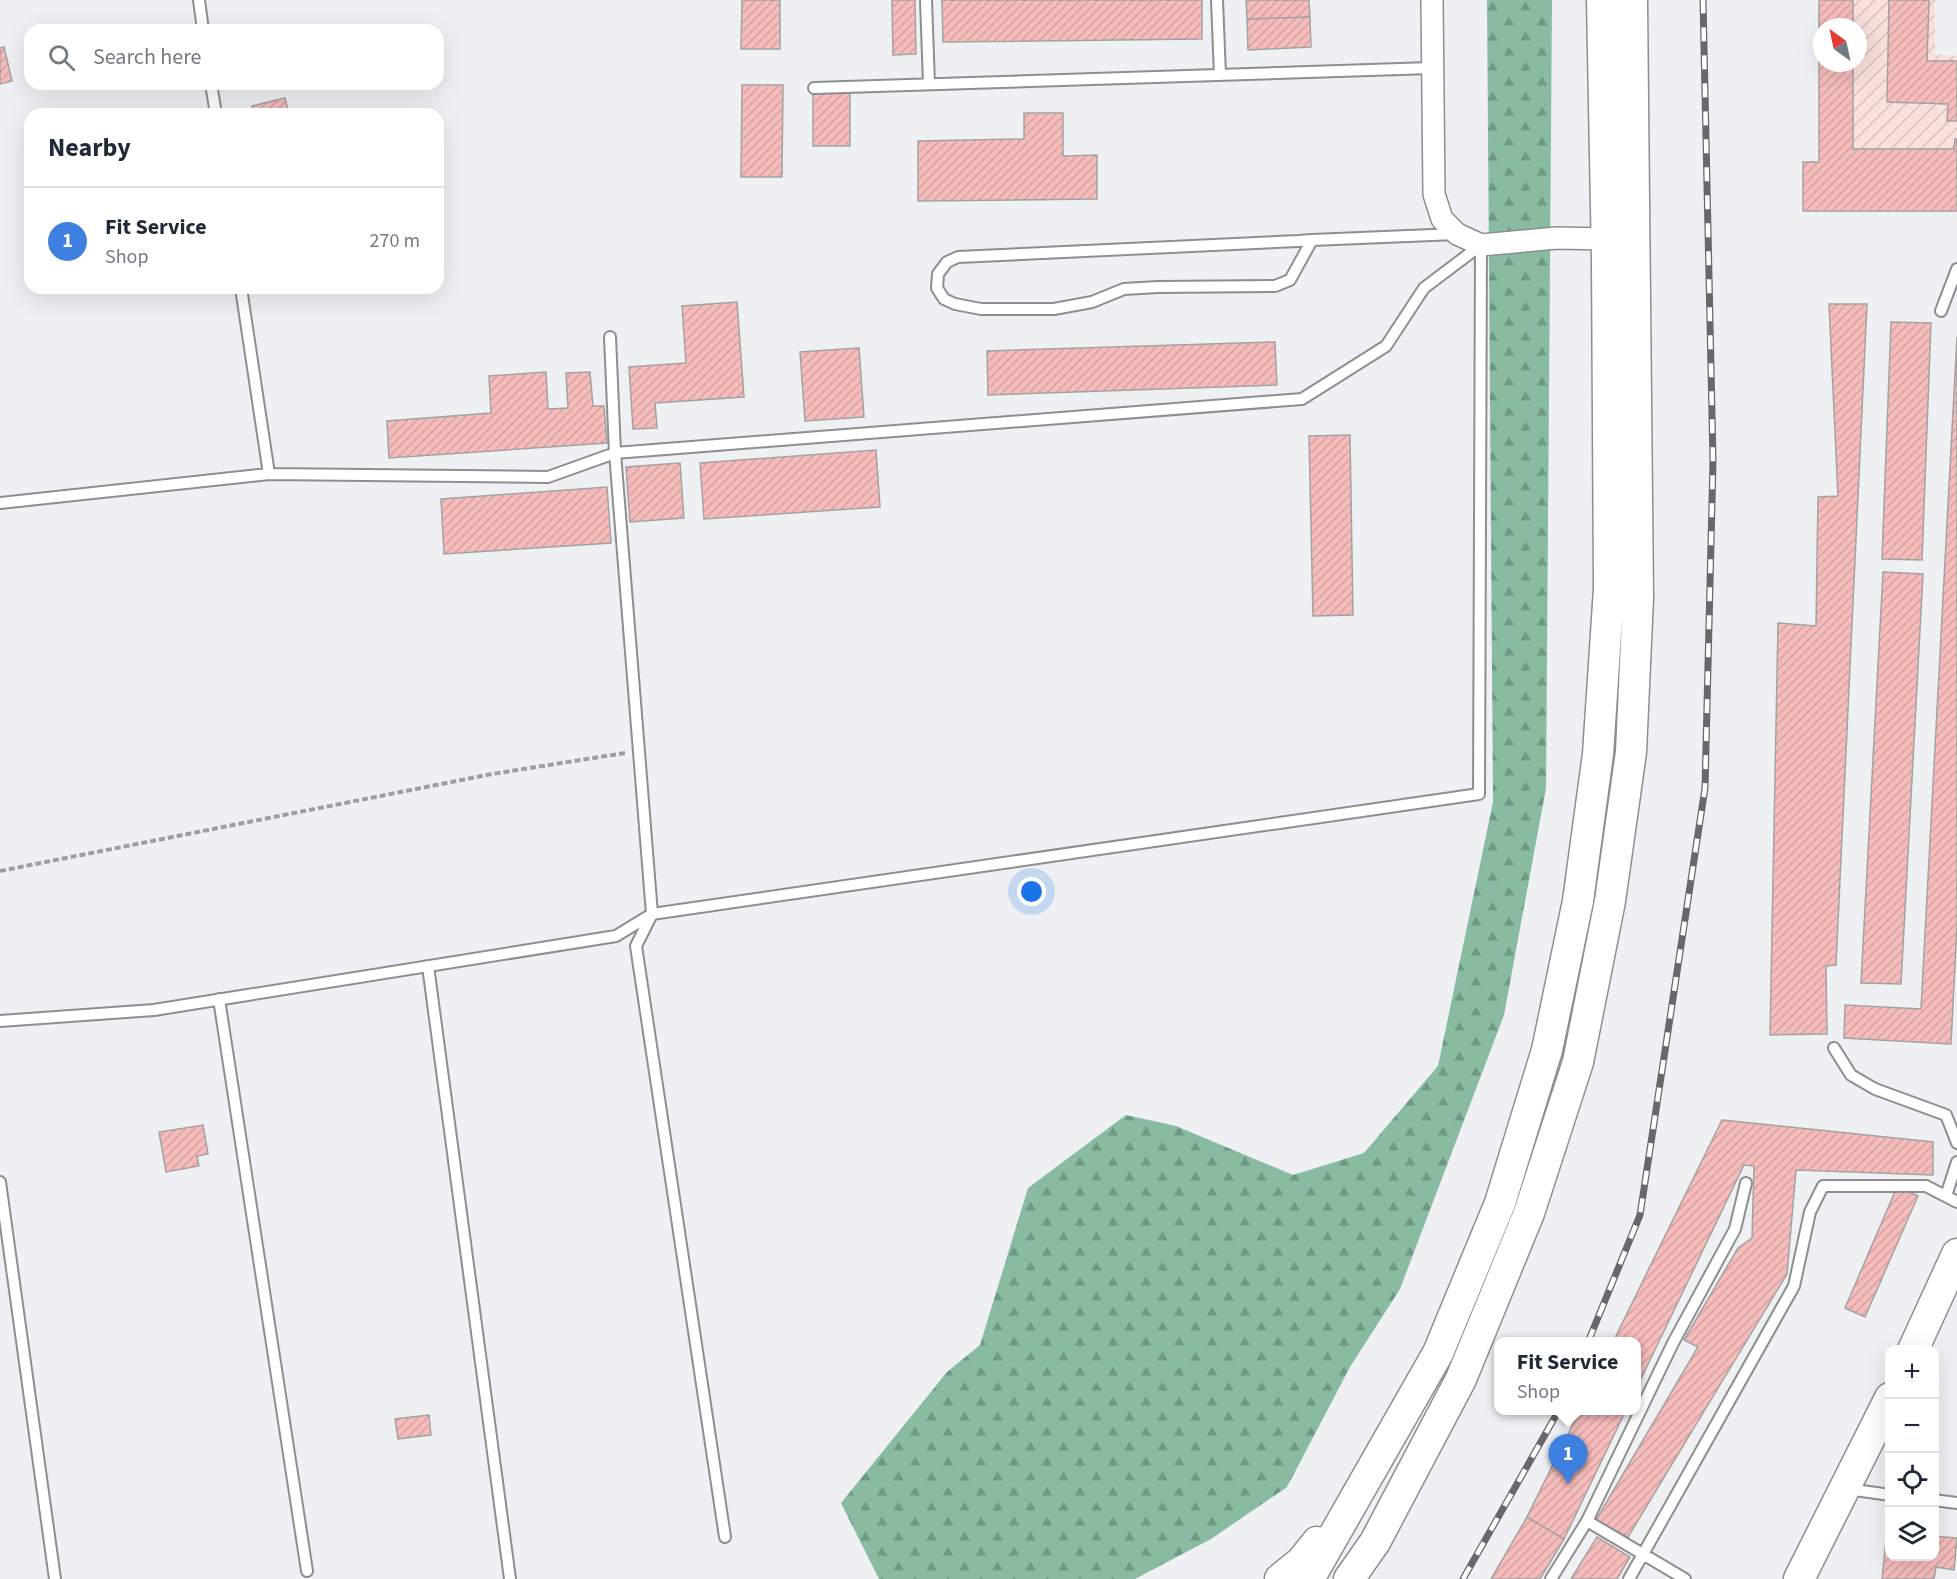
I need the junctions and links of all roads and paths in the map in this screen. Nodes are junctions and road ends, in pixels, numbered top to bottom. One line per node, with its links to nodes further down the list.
1 (199, 0): 7 (lane)
2 (926, 0): 10 (lane)
3 (1217, 0): 9 (lane)
4 (1432, 0): 8 (street)
5 (1602, 0): 15 (main road)
6 (1632, 0): 56 (main road)
7 (202, 24)
8 (1431, 68): 9 (lane); 14 (street)
9 (1220, 75): 10 (lane)
10 (928, 84): 11 (lane)
11 (814, 88)
12 (212, 90): 13 (lane)
13 (215, 108)
14 (1456, 234): 16 (lane); 17 (street)
15 (1607, 239): 17 (street); 43 (main road)
16 (1312, 240): 16 (lane)
17 (1482, 245): 22 (lane); 27 (lane)
18 (1957, 269): 20 (lane)
19 (242, 294): 23 (lane)
20 (1941, 311)
21 (610, 337): 22 (lane)
22 (615, 453): 23 (lane); 25 (lane)
23 (269, 474): 24 (lane)
24 (0, 503)
25 (640, 750): 26 (path); 27 (lane)
26 (0, 871)
27 (652, 914): 28 (lane); 49 (lane)
28 (428, 966): 29 (lane); 53 (lane)
29 (219, 999): 30 (lane); 51 (lane)
30 (0, 1022)
31 (1834, 1048): 32 (lane)
32 (1957, 1143)
33 (1957, 1162): 36 (lane)
34 (0, 1182): 52 (lane)
35 (1746, 1183): 41 (lane)
36 (1946, 1196): 37 (lane); 50 (lane)
37 (1957, 1203)
38 (1955, 1264): 39 (main road)
39 (1915, 1345)
40 (1890, 1399): 44 (main road)
41 (1641, 1409)
42 (1638, 1415): 48 (lane)
43 (1372, 1471): 54 (main road); 55 (main road)
44 (1845, 1489): 45 (lane); 60 (main road)
45 (1885, 1494)
46 (1939, 1501): 47 (lane)
47 (1957, 1503)
48 (1587, 1521): 50 (lane); 57 (lane)
49 (725, 1538)
50 (1644, 1556): 58 (lane); 59 (lane)
51 (307, 1571)
52 (55, 1579)
53 (510, 1579)
54 (1280, 1579)
55 (1310, 1579)
56 (1349, 1579)
57 (1551, 1579)
58 (1629, 1579)
59 (1685, 1579)
60 (1799, 1579)

